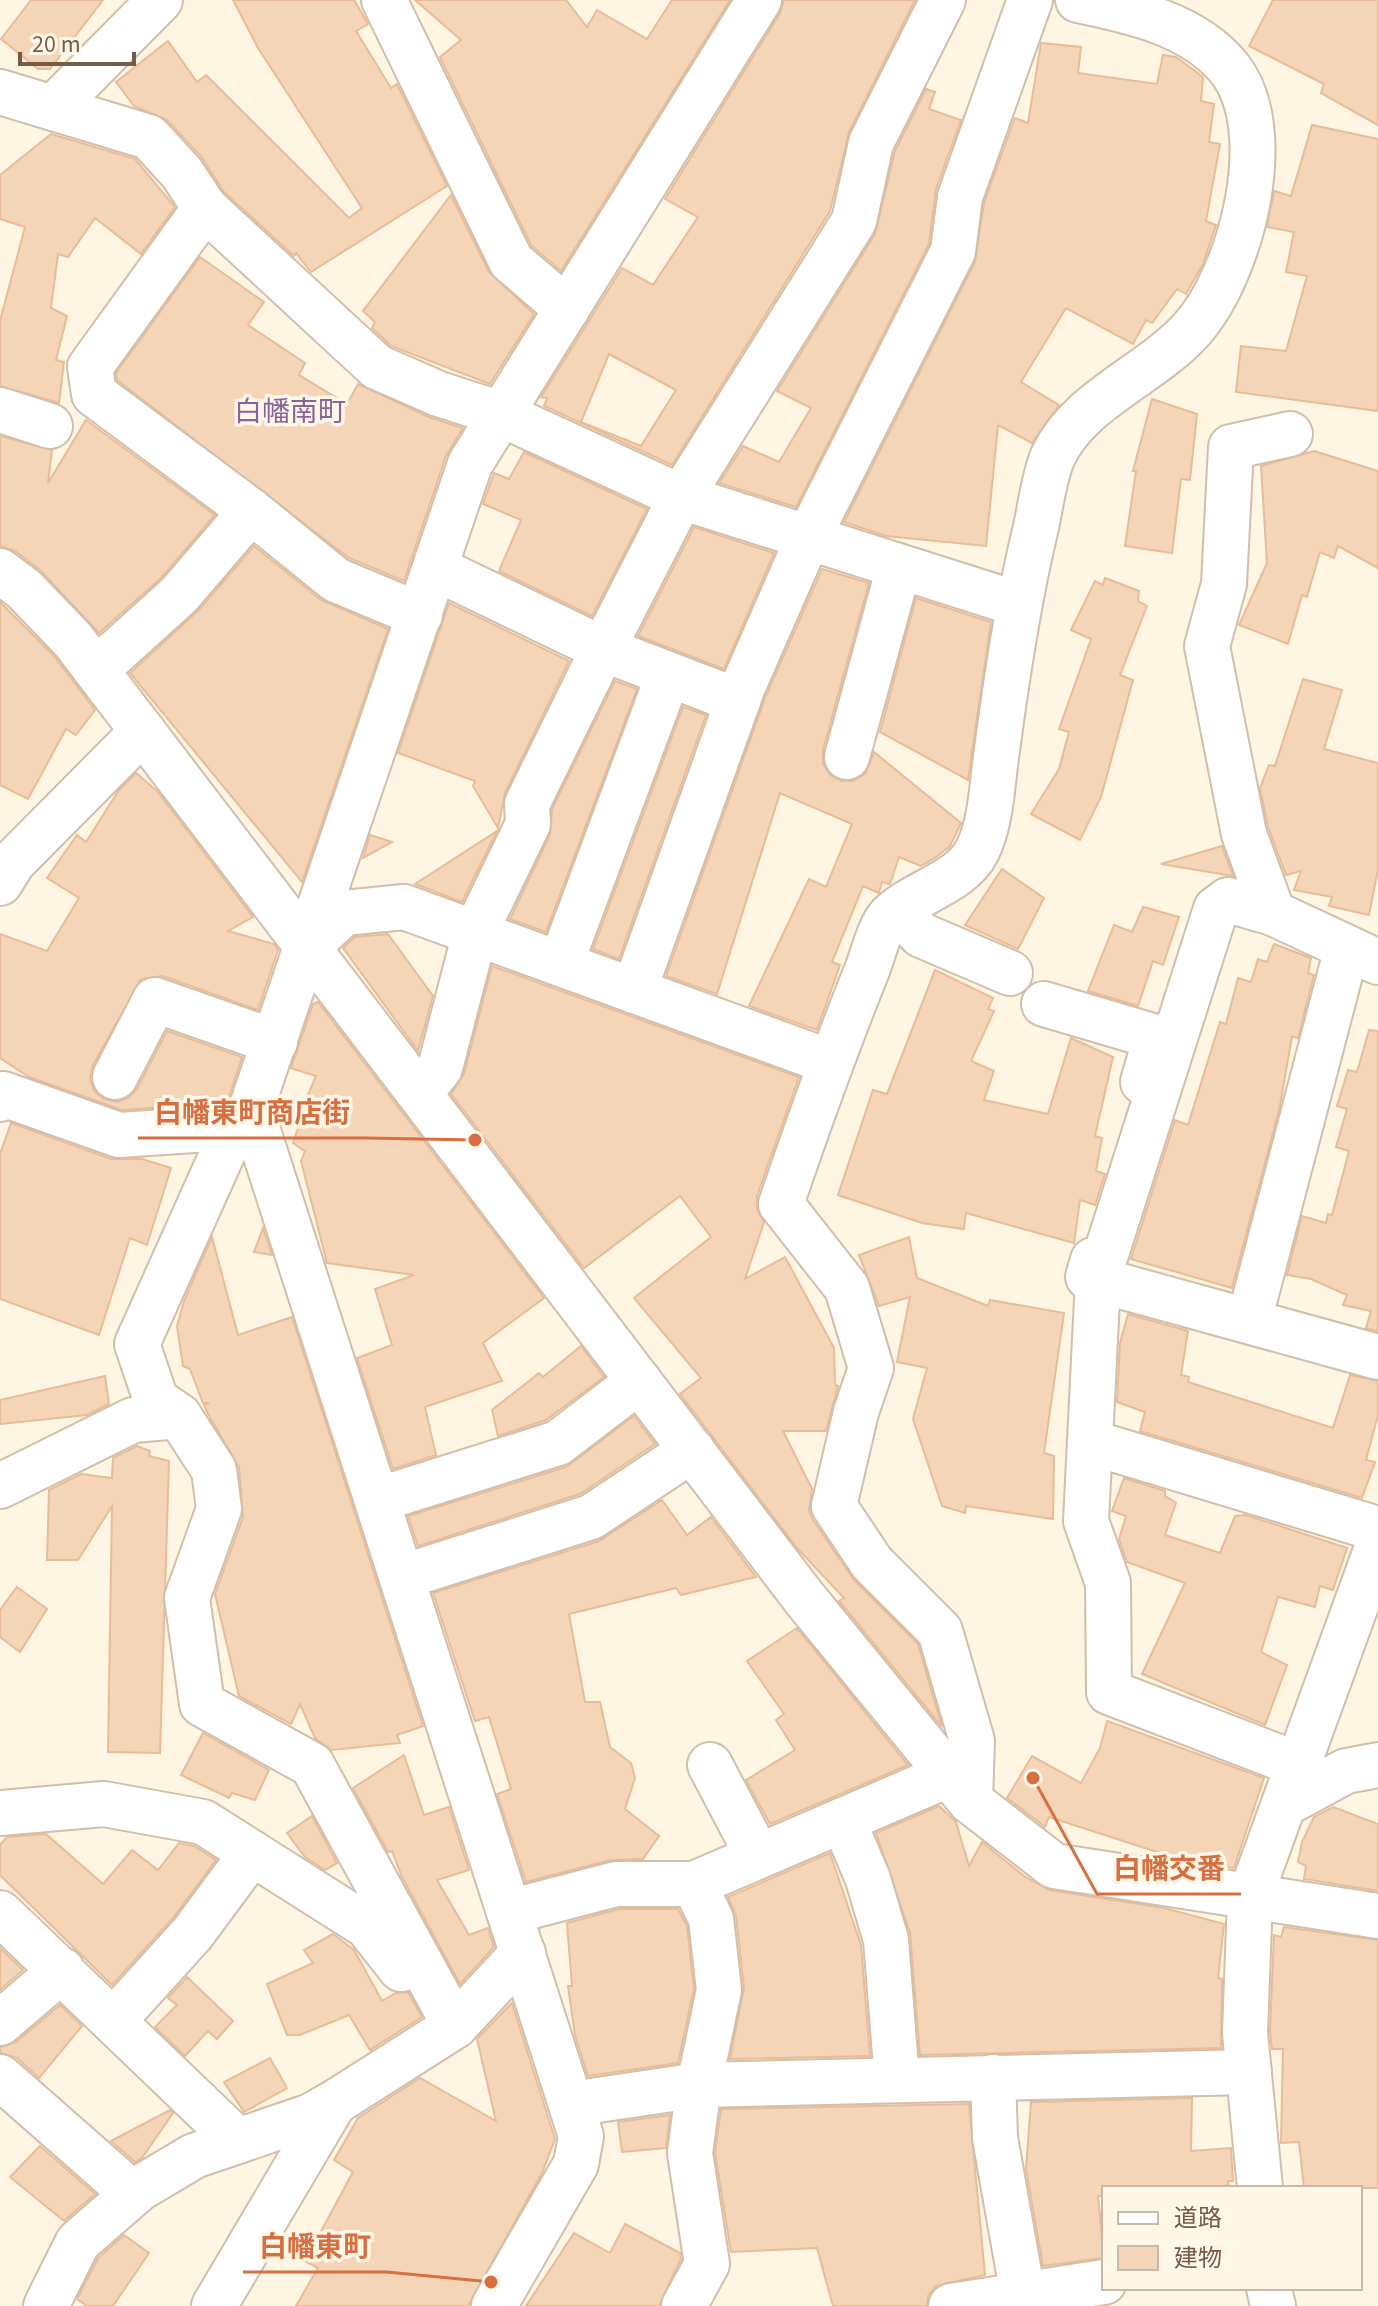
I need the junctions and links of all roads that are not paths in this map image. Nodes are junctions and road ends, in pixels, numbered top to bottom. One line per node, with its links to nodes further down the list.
1 (160, 0): 9 (street)
2 (384, 0): 11 (street)
3 (759, 0): 11 (street)
4 (943, 0): 16 (street)
5 (1030, 0): 18 (street)
6 (1078, 0): 7 (street)
7 (1150, 7): 22 (street)
8 (0, 92): 9 (street)
9 (53, 108): 10 (street)
10 (205, 208): 13 (street); 17 (street)
11 (567, 309): 13 (street)
12 (0, 410): 14 (street)
13 (501, 414): 16 (street); 20 (street)
14 (50, 426)
15 (1290, 434): 32 (street)
16 (681, 497): 18 (street); 24 (street)
17 (251, 511): 23 (street); 25 (street)
18 (808, 538): 19 (street); 27 (street)
19 (899, 567): 22 (street); 29 (street)
20 (435, 568): 23 (street); 24 (street)
21 (0, 571): 25 (street)
22 (1018, 604): 31 (street)
23 (420, 615): 34 (street)
24 (603, 649): 26 (street); 33 (street)
25 (96, 670): 28 (street)
26 (668, 676): 27 (street); 36 (street)
27 (738, 701): 38 (street)
28 (143, 731): 30 (street); 34 (street)
29 (847, 757)
30 (4, 866)
31 (899, 911): 37 (street); 41 (street)
32 (1273, 913): 35 (street); 46 (street)
33 (475, 933): 34 (street); 36 (street); 43 (street)
34 (308, 946): 40 (street); 43 (street)
35 (1362, 955): 47 (street)
36 (561, 963): 38 (street)
37 (1010, 973)
38 (634, 991): 41 (street)
39 (1044, 1004): 46 (street)
40 (275, 1042): 42 (street); 45 (street)
41 (830, 1062): 61 (street)
42 (115, 1077)
43 (420, 1093): 49 (street)
44 (0, 1099): 45 (street)
45 (246, 1127): 50 (street); 54 (street)
46 (1098, 1279): 47 (street); 51 (street)
47 (1249, 1321): 48 (street)
48 (1378, 1357)
49 (639, 1381): 52 (street); 54 (street)
50 (179, 1416): 53 (street); 75 (street)
51 (1090, 1442): 55 (street); 60 (street)
52 (692, 1450): 57 (street); 61 (street)
53 (0, 1486)
54 (377, 1500): 57 (street)
55 (1378, 1529)
56 (1378, 1545): 60 (street)
57 (402, 1577): 68 (street)
58 (710, 1765): 65 (street)
59 (1378, 1765): 60 (street)
60 (1292, 1784): 67 (street)
61 (959, 1788): 63 (street); 67 (street)
62 (0, 1813): 64 (street)
63 (843, 1820): 65 (street); 79 (street)
64 (252, 1853): 73 (street); 75 (street)
65 (758, 1856): 66 (street)
66 (694, 1884): 68 (street); 80 (street)
67 (1250, 1897): 70 (street); 76 (street)
68 (509, 1912): 71 (street)
69 (0, 1913): 72 (street)
70 (1378, 1916)
71 (523, 1953): 75 (street); 82 (street)
72 (62, 1970): 73 (street); 74 (street)
73 (114, 2020): 83 (street)
74 (0, 2023)
75 (452, 2028): 81 (street)
76 (1249, 2072): 78 (street); 84 (street)
77 (0, 2077): 85 (street)
78 (993, 2077): 79 (street); 87 (street)
79 (897, 2080): 80 (street)
80 (699, 2085): 82 (street); 91 (street)
81 (334, 2103): 83 (street); 89 (street)
82 (571, 2104): 90 (street)
83 (238, 2141): 85 (street)
84 (1260, 2186)
85 (133, 2194): 88 (street)
86 (1102, 2282): 87 (street)
87 (1023, 2300): 92 (street)
88 (46, 2306)
89 (214, 2306)
90 (494, 2306)
91 (684, 2306)
92 (951, 2306)

